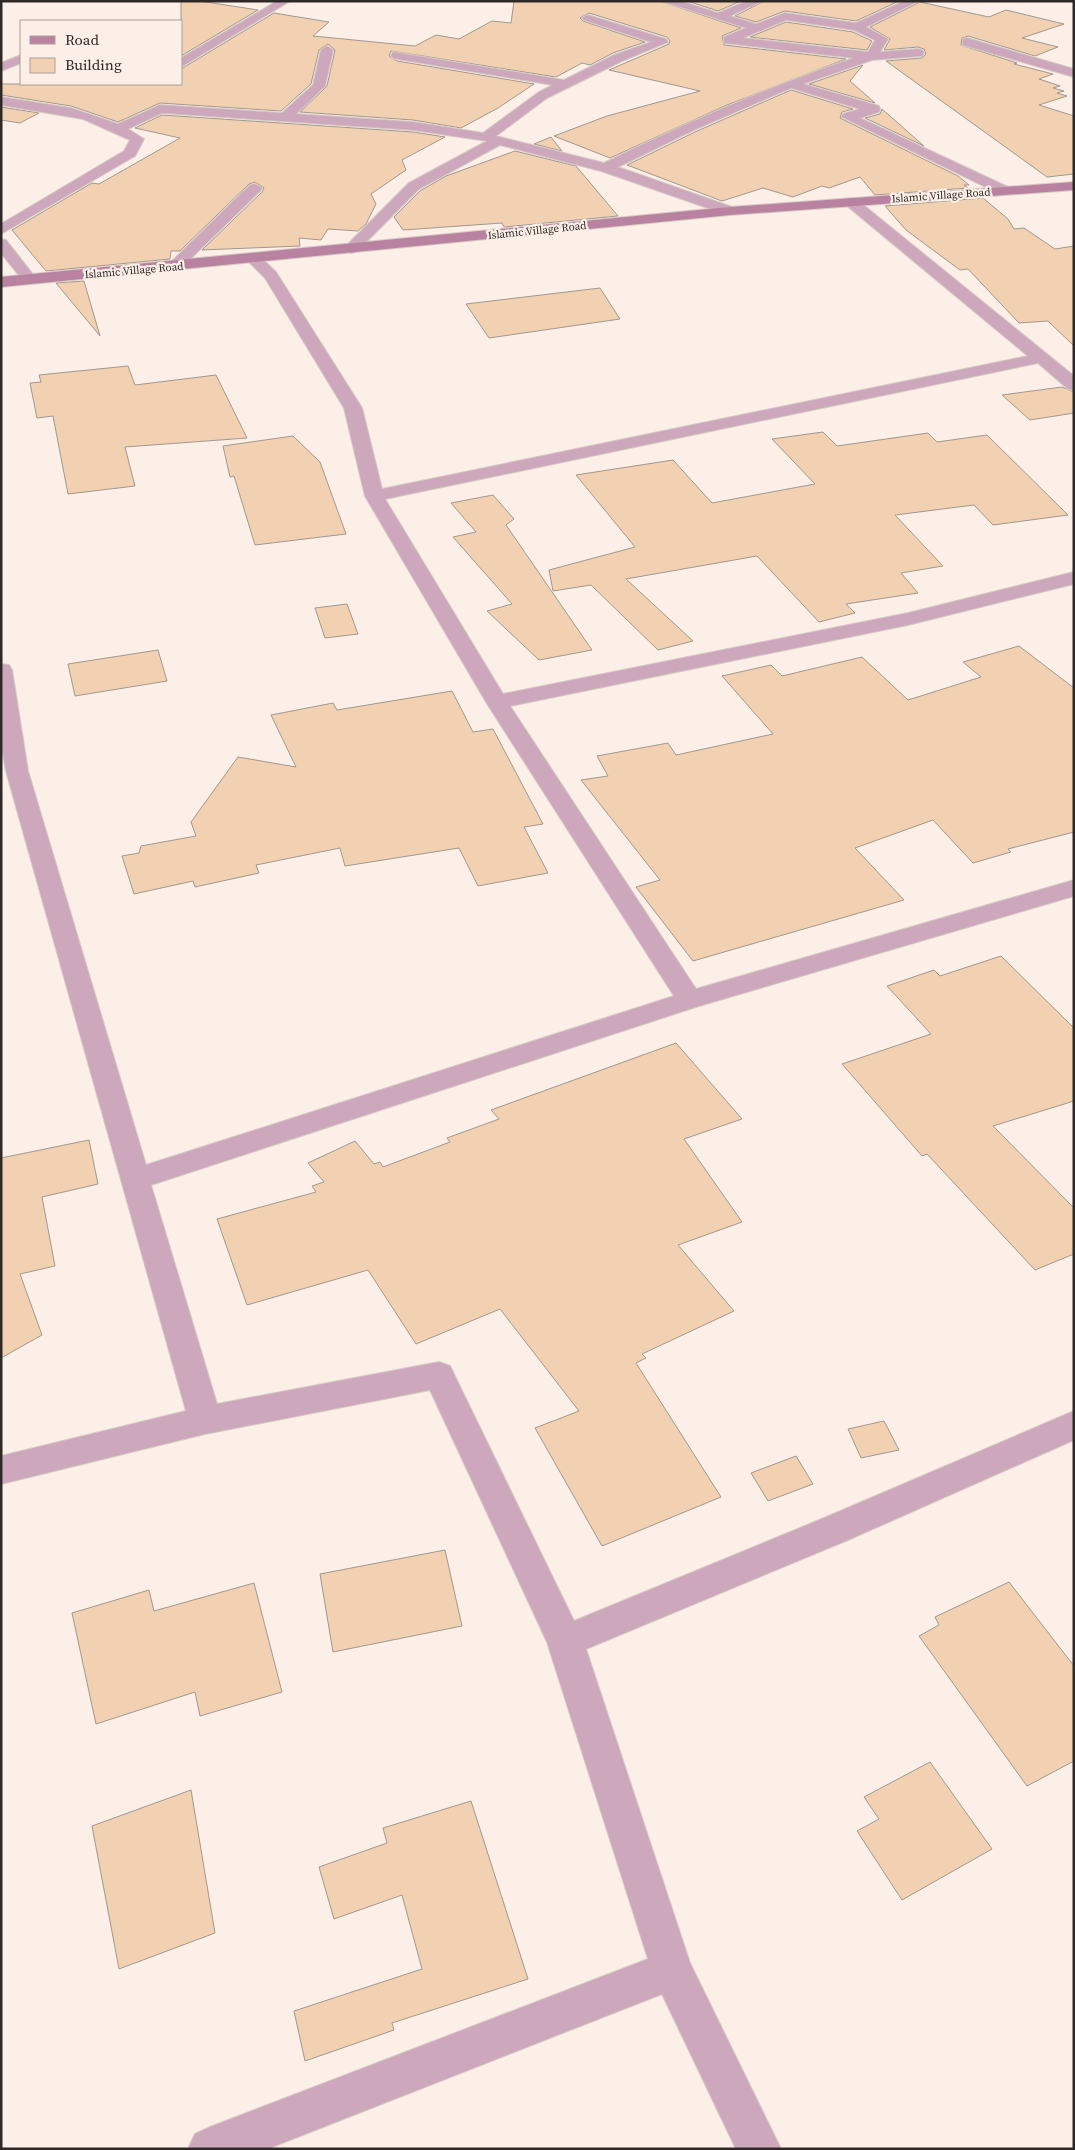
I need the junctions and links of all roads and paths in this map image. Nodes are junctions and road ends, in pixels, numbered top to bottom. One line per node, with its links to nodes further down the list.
1 (285, 1): 15 (street)
2 (667, 1): 5 (street)
3 (757, 1): 5 (street)
4 (914, 1): 7 (street)
5 (718, 17): 8 (street)
6 (588, 18): 18 (street)
7 (857, 27): 8 (street); 13 (street)
8 (757, 28): 13 (street)
9 (967, 42): 17 (street)
10 (327, 50): 21 (street)
11 (918, 53): 13 (street)
12 (397, 55): 18 (street)
13 (871, 56): 19 (street)
14 (20, 59): 16 (street)
15 (182, 62)
16 (1, 67)
17 (1071, 70)
18 (568, 84): 23 (street)
19 (790, 84): 24 (street); 27 (street)
20 (1, 101): 22 (street)
21 (286, 116): 22 (street); 23 (street)
22 (120, 128): 30 (street)
23 (492, 139): 24 (street); 32 (street)
24 (606, 168): 29 (street)
25 (1074, 186): 27 (street, Islamic Village Road)
26 (255, 188): 34 (street)
27 (1003, 190): 28 (street, Islamic Village Road)
28 (851, 202): 29 (street, Islamic Village Road); 37 (street)
29 (730, 211): 32 (street, Islamic Village Road)
30 (1, 230)
31 (1, 243): 35 (street)
32 (351, 249): 33 (street, Islamic Village Road)
33 (254, 259): 34 (street, Islamic Village Road); 39 (street)
34 (174, 267): 35 (street, Islamic Village Road)
35 (30, 280): 36 (street, Islamic Village Road)
36 (1, 282)
37 (1040, 358): 38 (street); 39 (street)
38 (1074, 385)
39 (374, 496): 42 (street)
40 (1074, 578): 42 (street)
41 (1, 670): 45 (street)
42 (496, 702): 44 (street)
43 (1074, 888): 44 (street)
44 (690, 1000): 45 (street)
45 (136, 1179): 46 (street)
46 (205, 1420): 48 (street); 49 (street)
47 (1074, 1425): 49 (street)
48 (1, 1470)
49 (565, 1641): 50 (street)
50 (672, 1970): 51 (street); 52 (street)
51 (210, 2149)
52 (759, 2149)

